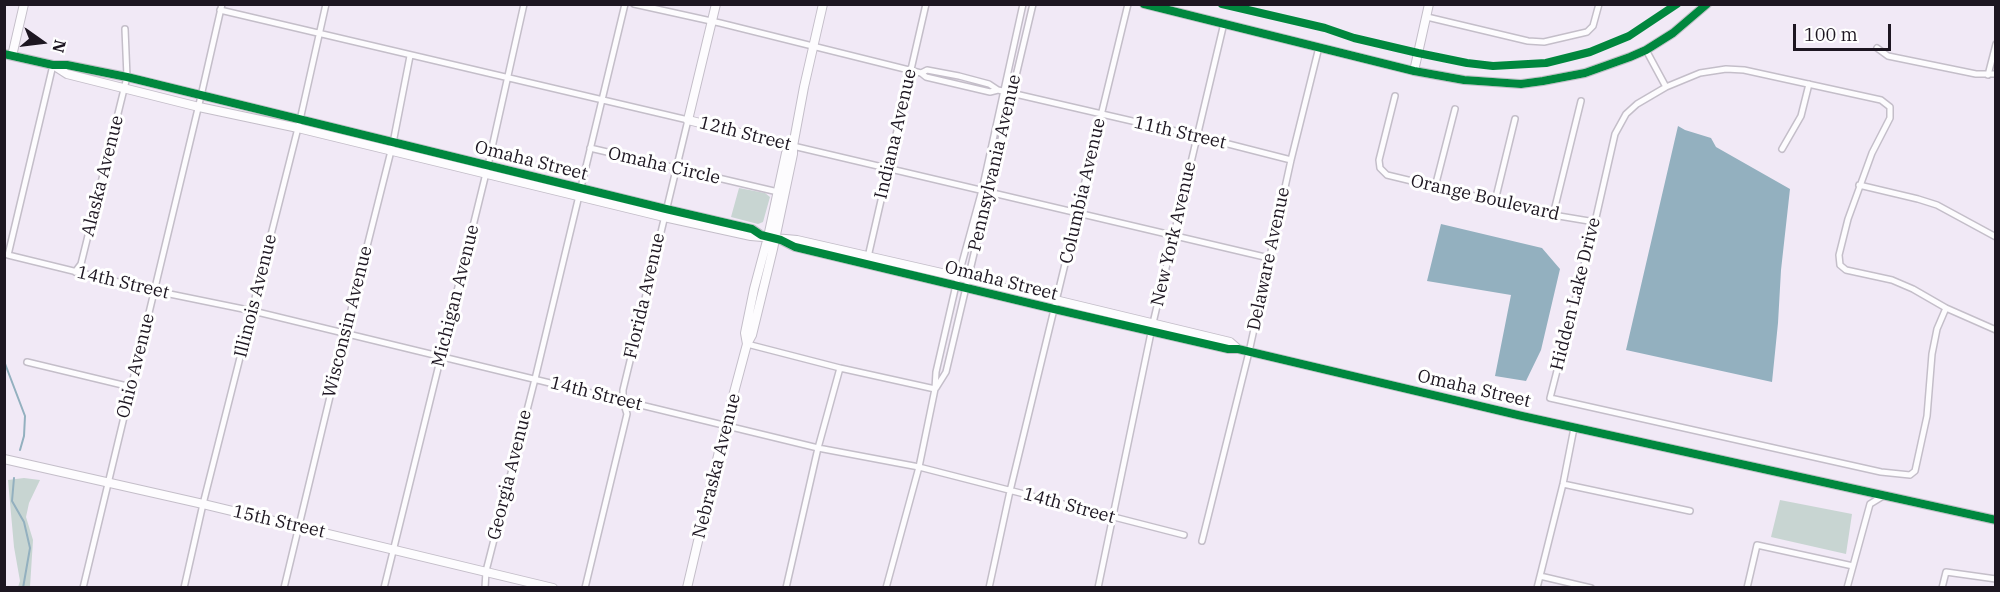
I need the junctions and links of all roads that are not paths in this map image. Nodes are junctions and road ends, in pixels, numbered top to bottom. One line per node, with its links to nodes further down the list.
1 (24, 4): 27 (street)
2 (326, 4): 21 (street, Illinois Avenue)
3 (524, 4): 35 (street, Michigan Avenue)
4 (625, 4): 43 (street)
5 (634, 4): 18 (street, 11th Street)
6 (716, 4): 18 (street, Florida Avenue)
7 (823, 4): 23 (street, Nebraska Avenue)
8 (926, 4): 30 (street, Indiana Avenue)
9 (1023, 4): 39 (street, Pennsylvania Avenue)
10 (1033, 4): 40 (street, Pennsylvania Avenue)
11 (1128, 4): 47 (street, Columbia Avenue)
12 (1144, 4): 19 (street)
13 (1430, 4): 17 (street)
14 (1599, 4): 17 (street)
15 (1707, 4): 26 (street)
16 (221, 7): 21 (street, 12th Street); 41 (street, Ohio Avenue)
17 (1426, 17): 31 (street)
18 (711, 21): 23 (street, 11th Street); 49 (street, Florida Avenue)
19 (1224, 23): 24 (street); 51 (street, New York Avenue)
20 (125, 29): 34 (street, Alaska Avenue)
21 (319, 33): 28 (street, 12th Street); 50 (street, Illinois Avenue)
22 (1995, 44): 33 (street)
23 (813, 46): 30 (street, 11th Street); 52 (street, Nebraska Avenue)
24 (1319, 47): 31 (street); 56 (street, Delaware Avenue)
25 (1877, 48): 33 (street)
26 (1646, 50): 31 (street); 38 (street)
27 (8, 55): 29 (street, Omaha Street)
28 (410, 56): 35 (street, 12th Street); 53 (street, Wisconsin Avenue)
29 (53, 65): 34 (street, Omaha Street); 37 (street, Omaha Street); 76 (street, 14th Street)
30 (910, 70): 39 (street, 11th Street); 58 (street, Indiana Avenue)
31 (1414, 71)
32 (1995, 74): 33 (street)
33 (1988, 75)
34 (127, 77): 37 (street, Alaska Avenue); 41 (street, Omaha Street)
35 (508, 77): 43 (street, 12th Street); 59 (street, Michigan Avenue)
36 (1809, 84): 38 (street, Hidden Lake Drive); 55 (street); 60 (street, Hidden Lake Drive)
37 (124, 87): 45 (street, Omaha Street); 76 (street, Alaska Avenue)
38 (1666, 87): 70 (street, Hidden Lake Drive)
39 (1001, 91): 40 (street, 11th Street); 63 (street, Pennsylvania Avenue)
40 (1012, 93): 47 (street, 11th Street); 63 (street, Pennsylvania Avenue)
41 (201, 96): 45 (street, Ohio Avenue); 50 (street, Omaha Street)
42 (1395, 96): 61 (street, Orange Boulevard)
43 (601, 101): 49 (street, 12th Street); 54 (street)
44 (1581, 101): 69 (street)
45 (199, 107): 50 (street, Omaha Street); 80 (street, Ohio Avenue)
46 (1455, 109): 61 (street)
47 (1100, 114): 51 (street, 11th Street); 68 (street, Columbia Avenue)
48 (1515, 118): 66 (street)
49 (688, 120): 52 (street, 12th Street); 57 (street, Florida Avenue)
50 (299, 124): 53 (street, Omaha Street); 84 (street, Illinois Avenue)
51 (1197, 136): 56 (street, 11th Street); 71 (street, New York Avenue)
52 (793, 146): 58 (street, 12th Street); 64 (street, Nebraska Avenue); 73 (street, Nebraska Avenue)
53 (392, 148): 59 (street, Omaha Street); 87 (street, Wisconsin Avenue)
54 (590, 148): 57 (street, Omaha Circle); 62 (street, Omaha Circle)
55 (1782, 150)
56 (1291, 160): 74 (street, Delaware Avenue)
57 (676, 168): 64 (street, Omaha Circle); 67 (street, Florida Avenue)
58 (888, 168): 63 (street, 12th Street); 75 (street, Indiana Avenue)
59 (487, 169): 62 (street, Omaha Street); 65 (street, Omaha Street); 90 (street, Michigan Avenue)
60 (1859, 185): 72 (street); 82 (street)
61 (1435, 187): 66 (street, Orange Boulevard)
62 (581, 188): 65 (street, Georgia Avenue); 67 (street, Omaha Street)
63 (986, 191): 68 (street, 12th Street); 77 (street, Pennsylvania Avenue); 78 (street, Pennsylvania Avenue)
64 (778, 192): 73 (street, Nebraska Avenue)
65 (579, 197): 67 (street, Omaha Street); 93 (street, Georgia Avenue)
66 (1495, 201): 69 (street, Orange Boulevard)
67 (665, 213): 73 (street, Omaha Street); 96 (street, Florida Avenue)
68 (1078, 214): 71 (street, 12th Street); 81 (street, Columbia Avenue)
69 (1553, 215): 70 (street, Orange Boulevard)
70 (1595, 222): 82 (street, Hidden Lake Drive)
71 (1173, 236): 74 (street, 12th Street); 85 (street, New York Avenue)
72 (1995, 237)
73 (771, 238): 75 (street, Omaha Street); 88 (street, Nebraska Avenue)
74 (1269, 258): 89 (street, Delaware Avenue)
75 (868, 261): 78 (street, Omaha Street)
76 (75, 272): 80 (street, 14th Street)
77 (968, 279): 78 (street, Omaha Street); 79 (street, Pennsylvania Avenue); 81 (street, Omaha Street)
78 (957, 281): 79 (street, Omaha Street); 95 (street, Pennsylvania Avenue)
79 (966, 288): 83 (street, Omaha Street); 95 (street, Pennsylvania Avenue)
80 (155, 291): 84 (street, 14th Street); 94 (street, Ohio Avenue)
81 (1057, 300): 83 (street, Columbia Avenue); 85 (street, Omaha Street)
82 (1946, 308): 86 (street)
83 (1054, 309): 85 (street, Omaha Street); 104 (street, Columbia Avenue)
84 (253, 311): 87 (street, 14th Street); 106 (street, Illinois Avenue)
85 (1152, 327): 89 (street, Omaha Street); 108 (street, New York Avenue)
86 (1995, 330)
87 (345, 334): 90 (street, 14th Street); 110 (street, Wisconsin Avenue)
88 (747, 344): 92 (street); 97 (street, Nebraska Avenue)
89 (1249, 352): 98 (street, Omaha Street); 112 (street, Delaware Avenue)
90 (441, 357): 93 (street, 14th Street); 113 (street, Michigan Avenue)
91 (27, 362): 94 (street)
92 (840, 368): 95 (street); 99 (street)
93 (535, 379): 96 (street, 14th Street); 115 (street, Georgia Avenue)
94 (131, 387): 102 (street, Ohio Avenue)
95 (935, 389): 101 (street, Pennsylvania Avenue)
96 (623, 401): 97 (street, 14th Street); 124 (street, Florida Avenue)
97 (725, 426): 99 (street, 14th Street); 125 (street, Nebraska Avenue)
98 (1574, 428): 103 (street); 105 (street, Omaha Street)
99 (818, 448): 101 (street, 14th Street); 126 (street)
100 (4, 459): 102 (street, 15th Street)
101 (919, 467): 104 (street, 14th Street); 127 (street, Pennsylvania Avenue)
102 (109, 483): 106 (street, 15th Street); 118 (street, Ohio Avenue)
103 (1563, 484): 107 (street); 116 (street)
104 (1010, 491): 108 (street, 14th Street); 128 (street, Columbia Avenue)
105 (1883, 496): 109 (street, Omaha Street); 114 (street)
106 (203, 504): 110 (street, 15th Street); 119 (street, Illinois Avenue)
107 (1690, 511)
108 (1111, 517): 111 (street, 14th Street); 129 (street, New York Avenue)
109 (1995, 520)
110 (298, 527): 113 (street, 15th Street); 120 (street, Wisconsin Avenue)
111 (1184, 536)
112 (1202, 541)
113 (393, 548): 115 (street, 15th Street); 121 (street, Michigan Avenue)
114 (1853, 566): 132 (street); 133 (street)
115 (486, 571): 122 (street, Georgia Avenue); 123 (street, 15th Street)
116 (1540, 576): 130 (street); 131 (street)
117 (1995, 579): 134 (street)
118 (83, 588)
119 (184, 588)
120 (284, 588)
121 (384, 588)
122 (485, 588)
123 (553, 588)
124 (585, 588)
125 (687, 588)
126 (786, 588)
127 (886, 588)
128 (989, 588)
129 (1098, 588)
130 (1537, 588)
131 (1591, 588)
132 (1747, 588)
133 (1847, 588)
134 (1942, 588)

